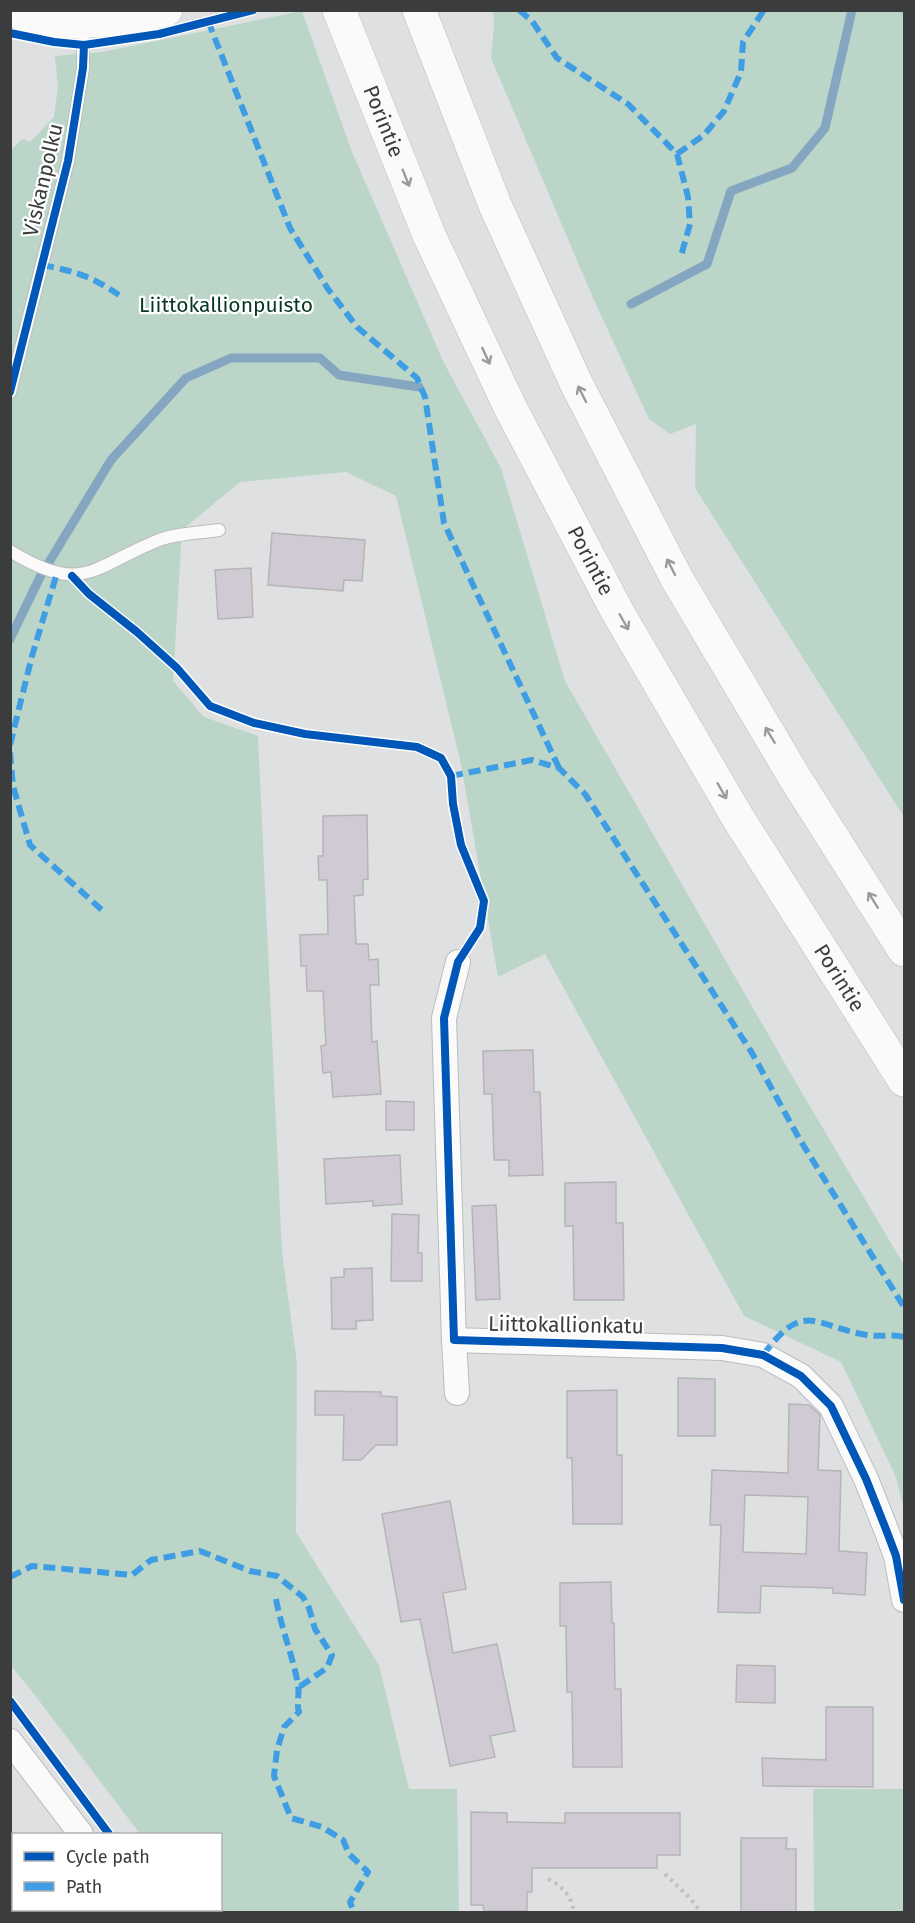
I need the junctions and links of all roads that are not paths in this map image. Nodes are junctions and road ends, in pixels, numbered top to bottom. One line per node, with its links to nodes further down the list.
1 (13, 10): 5 (main road)
2 (166, 10): 5 (main road)
3 (339, 10): 11 (main road, Porintie, one-way to 11)
4 (422, 19): 9 (main road, one-way to 4)
5 (95, 21): 6 (lane, Viskanpolku)
6 (10, 392)
7 (219, 530): 8 (lane)
8 (10, 551)
9 (904, 950)
10 (458, 962): 12 (street)
11 (904, 1080)
12 (454, 1340): 13 (street); 14 (street, Liittokallionkatu)
13 (457, 1393)
14 (904, 1600)
15 (10, 1741): 16 (street)
16 (80, 1833)

